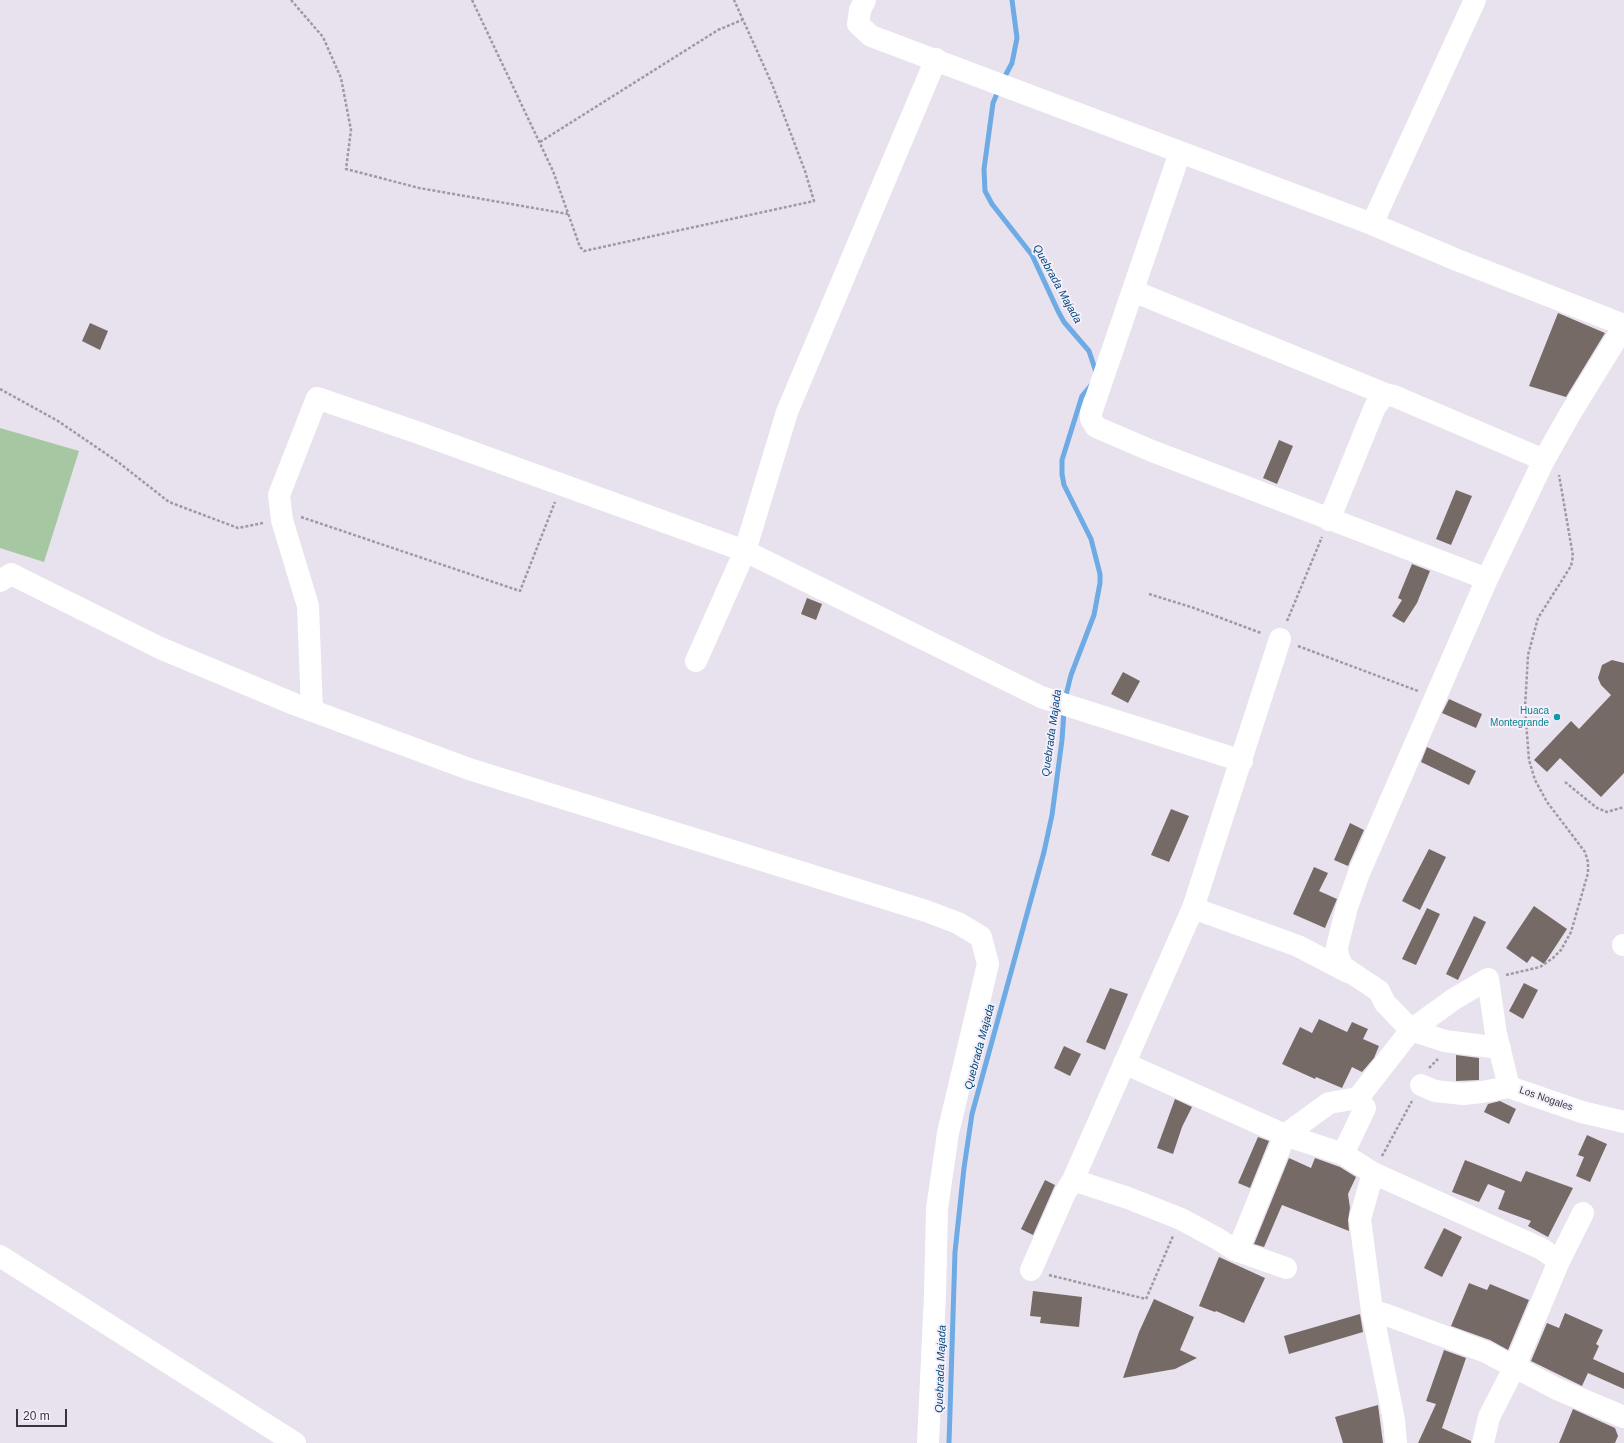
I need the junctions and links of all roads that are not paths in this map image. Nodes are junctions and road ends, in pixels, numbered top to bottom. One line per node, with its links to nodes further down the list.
1 (865, 0): 3 (street)
2 (1475, 0): 5 (street)
3 (936, 59): 4 (street); 11 (street)
4 (1180, 152): 5 (street); 6 (street)
5 (1372, 224): 7 (street)
6 (1133, 290): 8 (street); 10 (street)
7 (1624, 326): 9 (street)
8 (1385, 394): 9 (street); 10 (street)
9 (1552, 466): 12 (street)
10 (1329, 520): 12 (street)
11 (745, 551): 15 (street); 16 (street); 17 (street)
12 (1487, 579): 19 (street)
13 (0, 581): 16 (street)
14 (1280, 639): 17 (street)
15 (696, 661)
16 (312, 711): 41 (street)
17 (1242, 762): 18 (street)
18 (1193, 908): 19 (street); 22 (street)
19 (1348, 972): 20 (street)
20 (1411, 1030): 21 (street); 21 (street); 25 (street)
21 (1500, 1048): 24 (street)
22 (1124, 1063): 27 (street); 30 (street)
23 (1421, 1086): 24 (street, Los Nogales)
24 (1509, 1087): 26 (street, Los Nogales)
25 (1358, 1098): 27 (street); 28 (street)
26 (1624, 1122)
27 (1285, 1136): 28 (street); 32 (street)
28 (1343, 1154): 29 (street)
29 (1373, 1173): 34 (street); 37 (street)
30 (1073, 1180): 32 (street); 36 (street)
31 (1583, 1213): 34 (street)
32 (1235, 1250): 35 (street)
33 (0, 1256): 40 (street)
34 (1559, 1261): 38 (street)
35 (1286, 1268)
36 (1031, 1270)
37 (1372, 1311): 38 (street); 42 (street)
38 (1515, 1366): 39 (street); 43 (street)
39 (1624, 1417)
40 (296, 1443)
41 (928, 1443)
42 (1396, 1443)
43 (1483, 1443)

